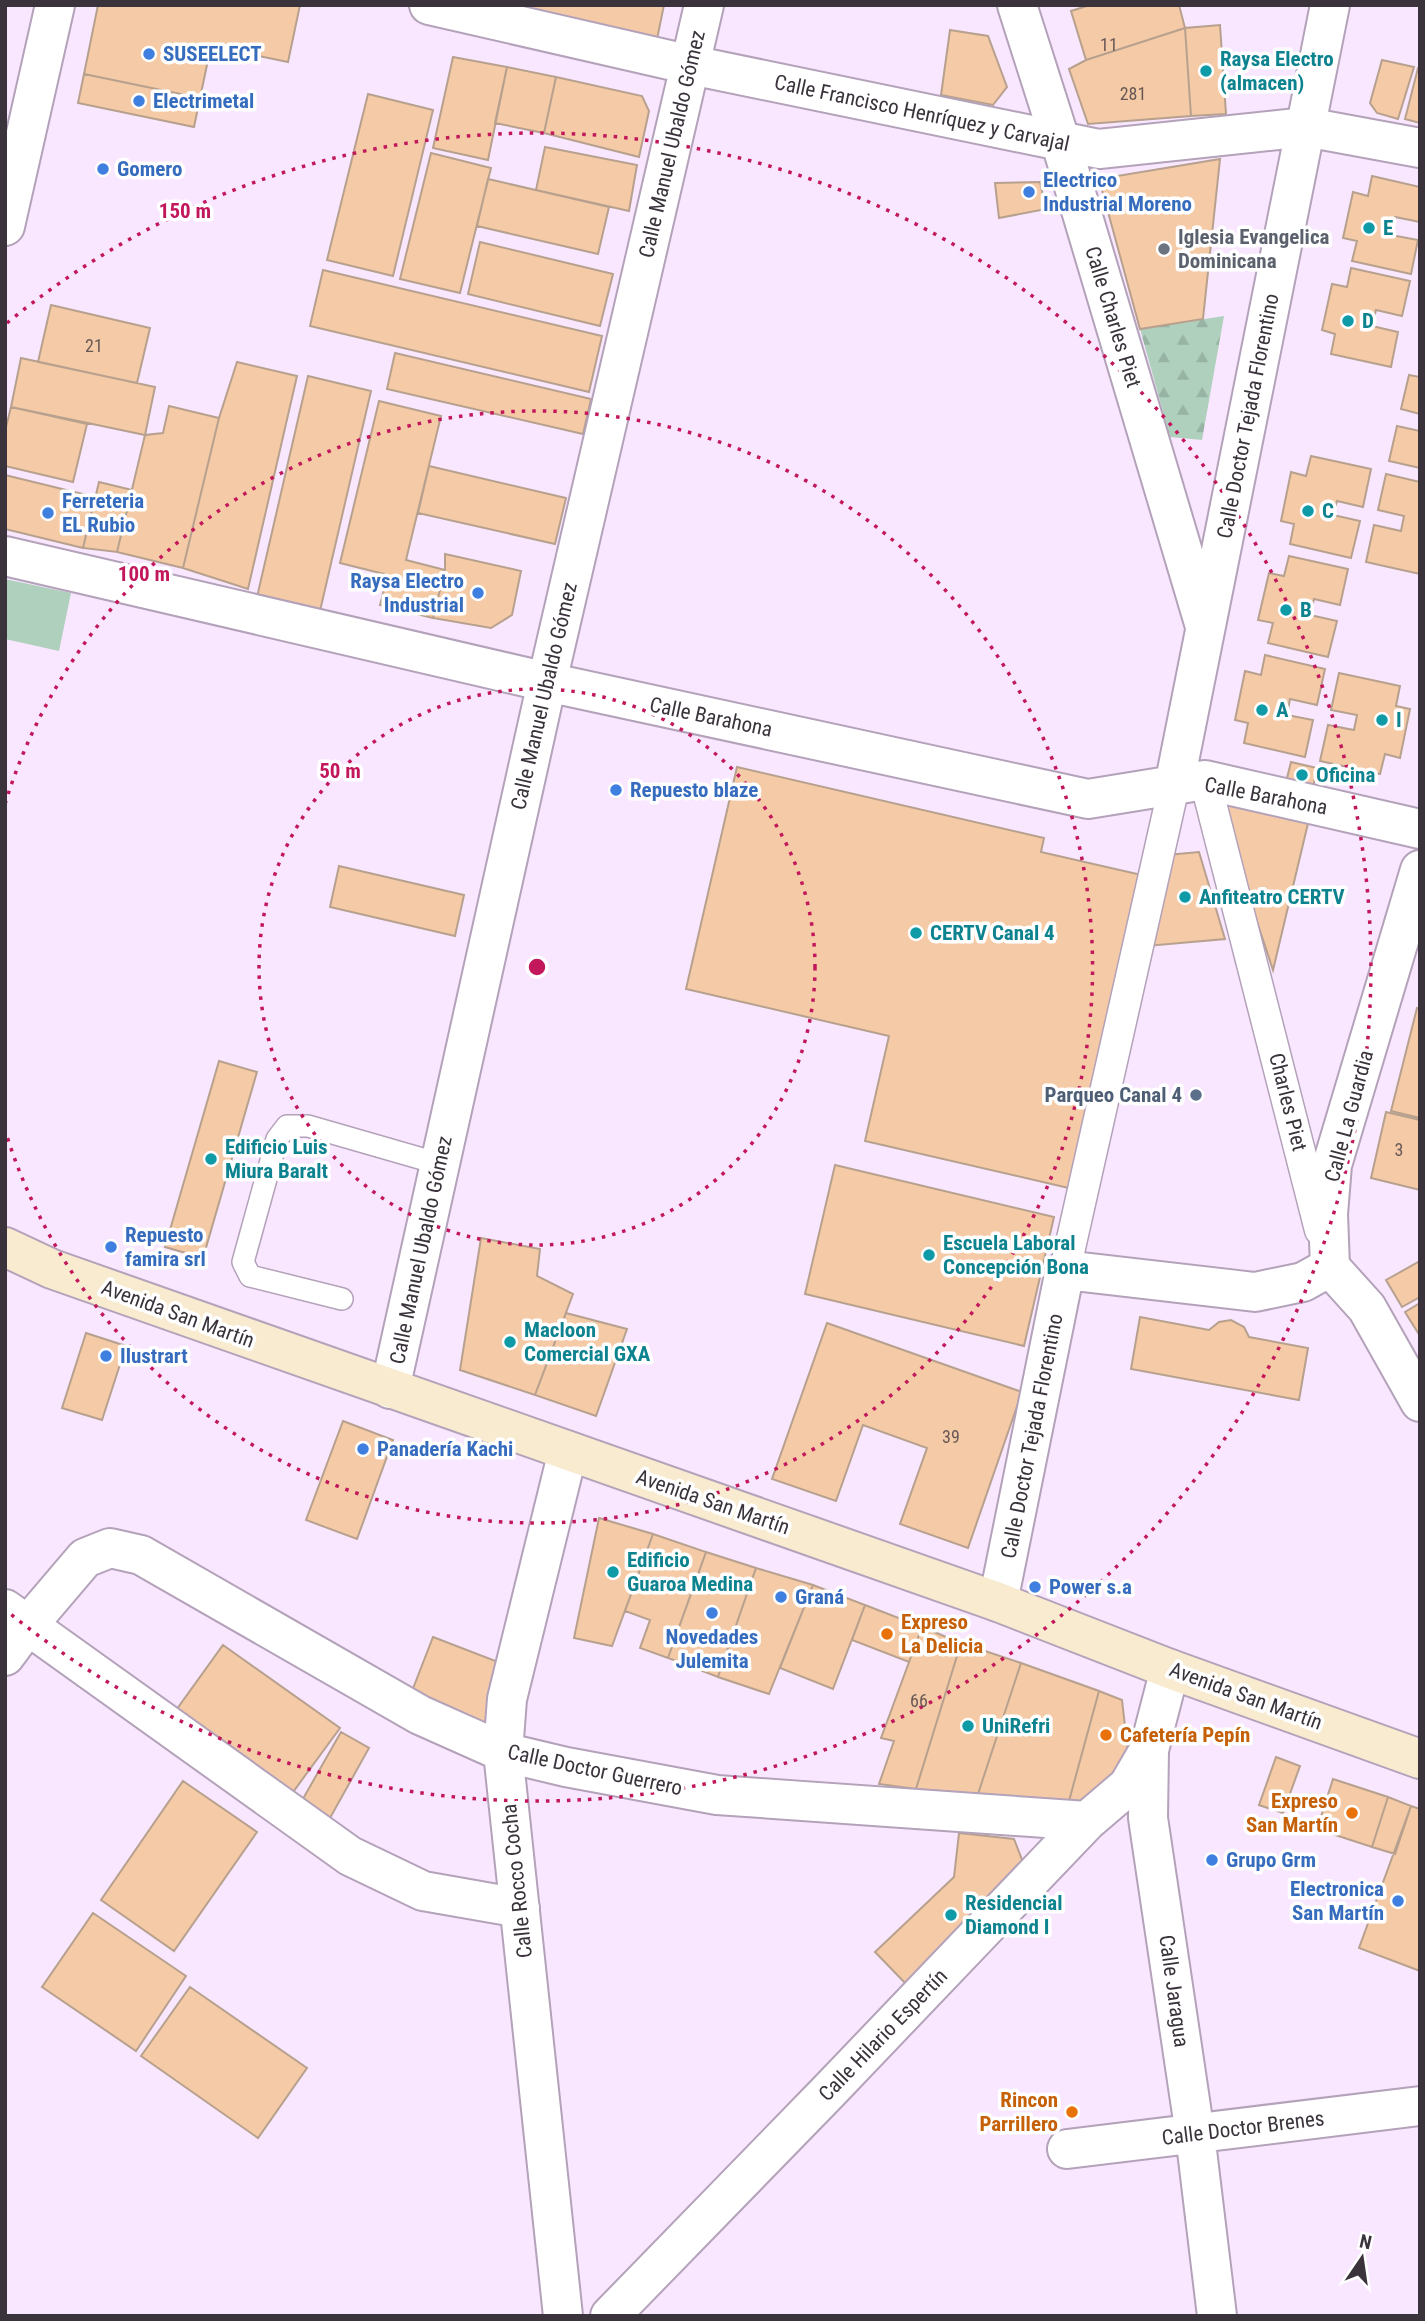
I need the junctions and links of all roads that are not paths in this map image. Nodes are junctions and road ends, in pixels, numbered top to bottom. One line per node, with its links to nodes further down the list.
1 (55, 5): 10 (street)
2 (429, 5): 6 (street, Calle Francisco Henríquez y Carvajal)
3 (704, 5): 6 (street, Calle Manuel Ubaldo Gómez)
4 (1017, 5): 8 (street, Calle Charles Piet)
5 (1330, 5): 7 (street, Calle Doctor Tejada Florentino)
6 (691, 65): 8 (street, Calle Francisco Henríquez y Carvajal); 13 (street, Calle Manuel Ubaldo Gómez)
7 (1306, 127): 8 (street, Calle Francisco Henríquez y Carvajal); 9 (street, Calle Francisco Henríquez y Carvajal); 12 (street, Calle Doctor Tejada Florentino)
8 (1061, 143): 12 (street, Calle Charles Piet)
9 (1420, 148)
10 (5, 226)
11 (5, 556): 13 (street, Calle Barahona)
12 (1206, 629): 14 (street, Calle Doctor Tejada Florentino)
13 (547, 682): 14 (street, Calle Barahona); 17 (street, Calle Manuel Ubaldo Gómez)
14 (1190, 783): 15 (street, Calle Barahona); 19 (street, Charles Piet); 20 (street)
15 (1420, 829)
16 (1420, 870): 19 (street, Calle La Guardia)
17 (440, 1164): 21 (lane); 22 (street, Calle Manuel Ubaldo Gómez)
18 (5, 1247): 22 (main road, Avenida San Martín)
19 (1329, 1267): 20 (street); 23 (street, Charles Piet)
20 (1065, 1270): 25 (street, Calle Doctor Tejada Florentino)
21 (342, 1299)
22 (390, 1389): 24 (main road, Avenida San Martín)
23 (1420, 1402)
24 (568, 1451): 25 (main road, Avenida San Martín); 30 (street, Calle Rocco Cocha)
25 (999, 1602): 28 (main road, Avenida San Martín)
26 (17, 1617): 27 (street); 30 (street, Calle Doctor Guerrero); 33 (street)
27 (5, 1656)
28 (1170, 1669): 29 (street, Calle Jaragua); 31 (main road, Avenida San Martín)
29 (1149, 1750): 32 (street, Calle Hilario Espertín); 35 (street, Calle Jaragua)
30 (503, 1752): 32 (street, Calle Doctor Guerrero); 33 (street, Calle Rocco Cocha)
31 (1420, 1759)
32 (1087, 1821): 38 (street, Calle Hilario Espertín)
33 (520, 1908): 37 (street, Calle Rocco Cocha)
34 (1420, 2106): 35 (street, Calle Doctor Brenes)
35 (1195, 2134): 36 (street, Calle Doctor Brenes); 39 (street, Calle Jaragua)
36 (1067, 2149)
37 (563, 2316)
38 (610, 2316)
39 (1217, 2316)

